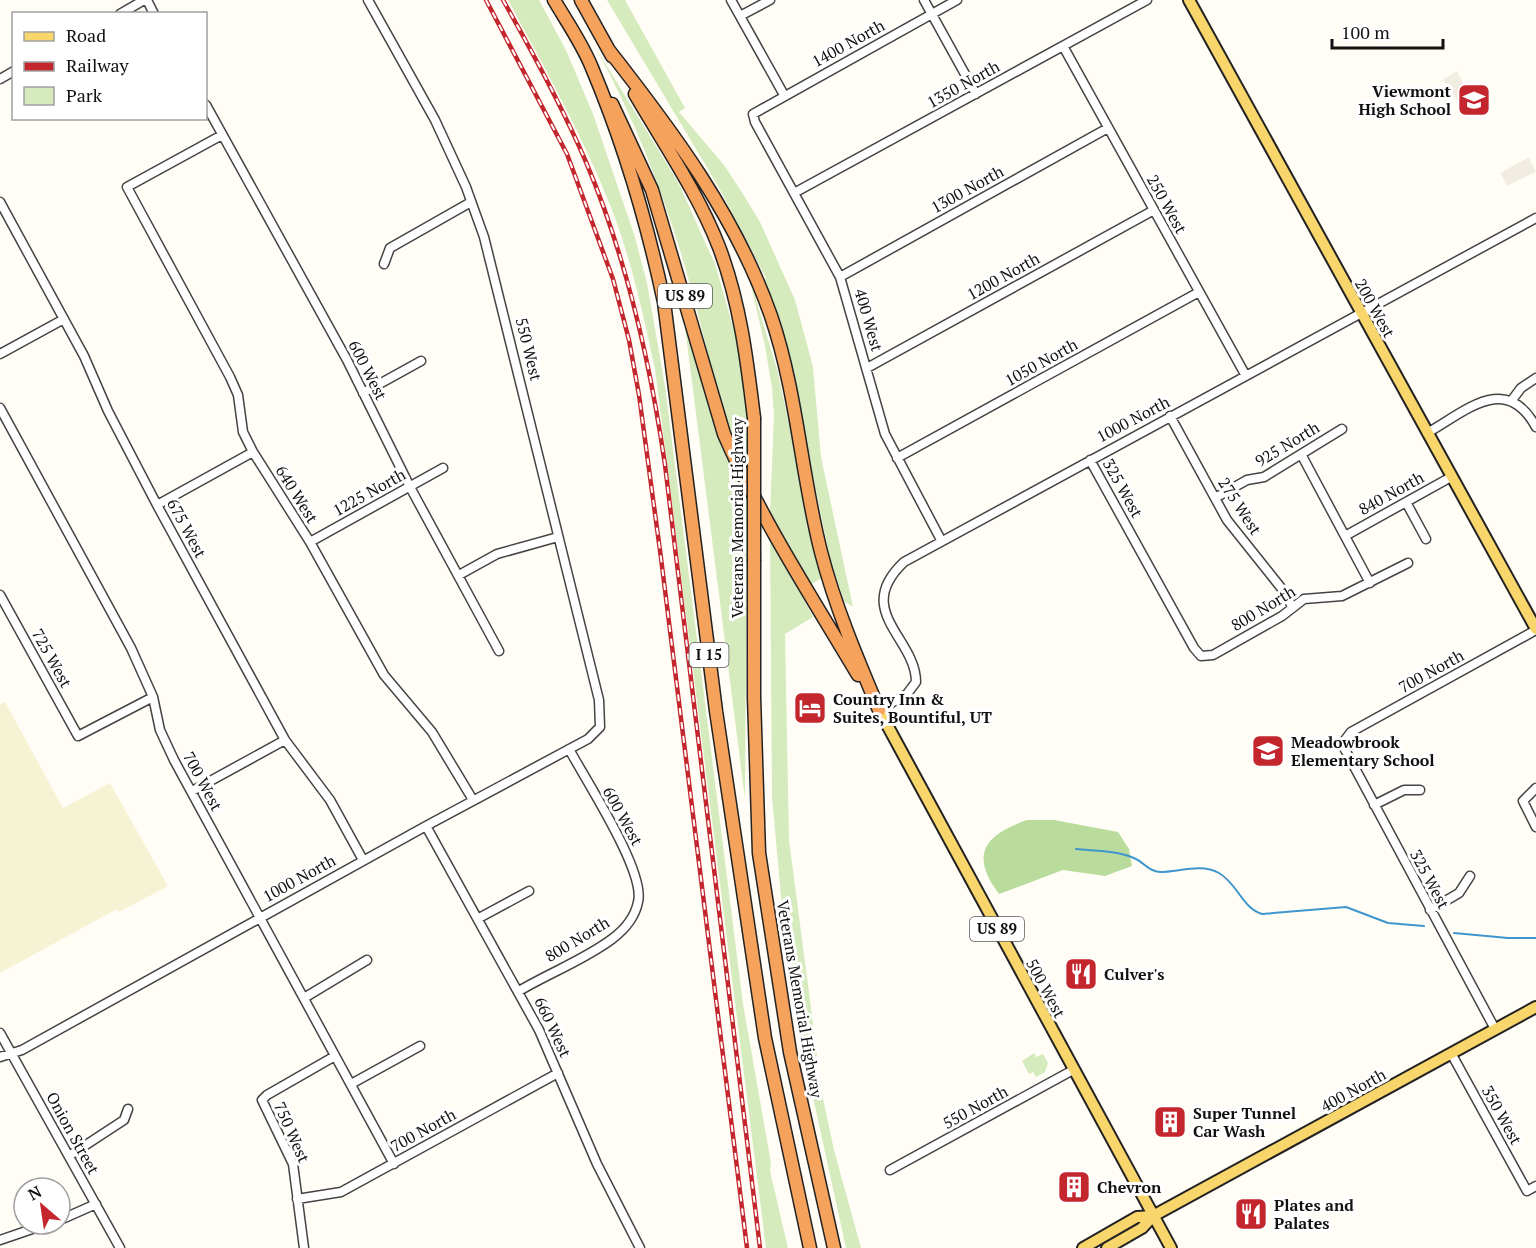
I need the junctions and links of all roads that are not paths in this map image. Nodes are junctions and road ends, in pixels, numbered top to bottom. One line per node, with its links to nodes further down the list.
1 (145, 0): 11 (street)
2 (368, 0): 25 (street, 550 West)
3 (554, 0): 16 (highway, Veterans Memorial Highway / I 15)
4 (581, 0): 15 (highway, Veterans Memorial Highway)
5 (731, 0): 13 (street)
6 (770, 0): 13 (street)
7 (924, 0): 12 (street)
8 (957, 0): 12 (street, 1400 North)
9 (1147, 0): 14 (street, 1350 North)
10 (1189, 0): 31 (main road, 200 West)
11 (124, 12)
12 (932, 14): 17 (street); 18 (street, 1400 North)
13 (740, 16): 18 (street)
14 (1063, 46): 17 (street, 1350 North); 21 (street, 250 West)
15 (608, 49): 69 (highway, US 89); 115 (highway, Veterans Memorial Highway, bridge)
16 (592, 66): 69 (highway, US 89); 114 (highway, Veterans Memorial Highway / I 15)
17 (976, 94): 23 (street, 1350 North)
18 (784, 95): 20 (street, 1400 North)
19 (207, 107): 22 (street, 600 West)
20 (753, 114): 23 (street, 400 West)
21 (1108, 128): 26 (street, 250 West); 29 (street, 1300 North)
22 (222, 135): 38 (street, 600 West); 45 (street, 640 West)
23 (794, 194): 29 (street, 400 West)
24 (0, 202): 32 (street, 675 West)
25 (471, 202): 28 (street); 56 (street, 550 West)
26 (1154, 210): 30 (street, 250 West); 35 (street, 1200 North)
27 (1536, 218): 31 (street, 1000 North)
28 (384, 264)
29 (840, 277): 35 (street, 400 West)
30 (1199, 292): 36 (street, 250 West); 47 (street, 1050 North)
31 (1360, 314): 36 (street, 1000 North); 44 (main road, 200 West)
32 (64, 319): 33 (street); 54 (street, 675 West)
33 (0, 354)
34 (421, 361): 38 (street)
35 (867, 368): 47 (street, 400 West)
36 (1245, 376): 41 (street, 1000 North)
37 (1536, 378): 39 (street)
38 (363, 393): 51 (street, 600 West)
39 (1512, 400): 42 (street); 44 (street)
40 (0, 408): 68 (street, 700 West)
41 (1170, 416): 48 (street, 1000 North); 52 (street, 275 West)
42 (1536, 427)
43 (1342, 429): 46 (street, 925 North)
44 (1427, 433): 50 (main road, 200 West)
45 (253, 452): 54 (street); 59 (street, 640 West)
46 (1300, 454): 52 (street, 925 North); 55 (street)
47 (897, 458): 58 (street, 400 West)
48 (1090, 460): 58 (street, 1000 North); 67 (street, 325 West)
49 (443, 468): 51 (street, 1225 North)
50 (1451, 477): 53 (street, 840 North); 65 (main road, 200 West)
51 (410, 487): 59 (street, 1225 North); 61 (street, 600 West)
52 (1215, 498): 64 (street, 275 West)
53 (1406, 502): 55 (street, 840 North); 57 (street)
54 (157, 505): 71 (street, 675 West)
55 (1345, 536): 62 (street)
56 (558, 537): 61 (street); 70 (street, 550 West)
57 (1426, 539)
58 (941, 540): 69 (street, 1000 North)
59 (310, 542): 77 (street, 640 West)
60 (1408, 563): 62 (street, 800 North)
61 (459, 575): 66 (street, 600 West)
62 (1370, 583): 64 (street, 800 North)
63 (0, 595): 68 (street, 725 West)
64 (1292, 607): 67 (street, 800 North)
65 (1536, 630): 72 (street, 700 North)
66 (499, 651)
67 (1201, 656)
68 (153, 697): 76 (street, 700 West)
69 (879, 710): 99 (main road, 500 West / US 89)
70 (600, 727): 73 (street, 1000 North)
71 (285, 740): 76 (street); 81 (street, 675 West)
72 (1343, 742): 78 (street, 325 West)
73 (569, 749): 77 (street, 1000 North); 84 (street, 600 West)
74 (1536, 788): 80 (street)
75 (1420, 790): 78 (street)
76 (192, 791): 86 (street, 700 West)
77 (473, 800): 79 (street, 1000 North)
78 (1374, 805): 85 (street, 325 West)
79 (426, 826): 81 (street, 1000 North); 87 (street, 660 West)
80 (1536, 827)
81 (363, 860): 86 (street, 1000 North)
82 (1470, 876): 85 (street)
83 (529, 891): 87 (street)
84 (639, 901): 89 (street, 800 North)
85 (1430, 910): 92 (street, 325 West)
86 (260, 917): 90 (street, 700 West); 95 (street, 1000 North)
87 (479, 918): 89 (street, 660 West)
88 (367, 960): 90 (street)
89 (519, 991): 100 (street, 660 West)
90 (304, 999): 97 (street, 700 West)
91 (1536, 1007): 92 (main road, 400 North)
92 (1495, 1029): 96 (main road, 400 North)
93 (0, 1033): 95 (street, Onion Street)
94 (420, 1046): 101 (street)
95 (11, 1053): 98 (street, 1000 North); 103 (street, Onion Street)
96 (1451, 1053): 106 (street, 350 West); 110 (main road, 400 North)
97 (335, 1056): 101 (street, 700 West); 107 (street, 750 West)
98 (0, 1057)
99 (1073, 1070): 105 (street, 550 North); 110 (main road, 500 West / US 89)
100 (558, 1073): 104 (street, 700 North); 113 (street, 660 West)
101 (351, 1084): 104 (street, 700 West)
102 (128, 1109): 103 (street)
103 (69, 1156): 108 (street, Onion Street)
104 (394, 1164): 107 (street, 700 North)
105 (891, 1170)
106 (1536, 1186)
107 (297, 1199): 112 (street, 750 West)
108 (96, 1204): 109 (street); 111 (street, Onion Street)
109 (72, 1215)
110 (1153, 1216): 116 (main road, 400 North); 117 (main road, 400 North); 118 (main road, 500 West / US 89)
111 (120, 1248)
112 (304, 1248)
113 (640, 1248)
114 (810, 1248)
115 (834, 1248)
116 (1083, 1248)
117 (1107, 1248)
118 (1171, 1248)

